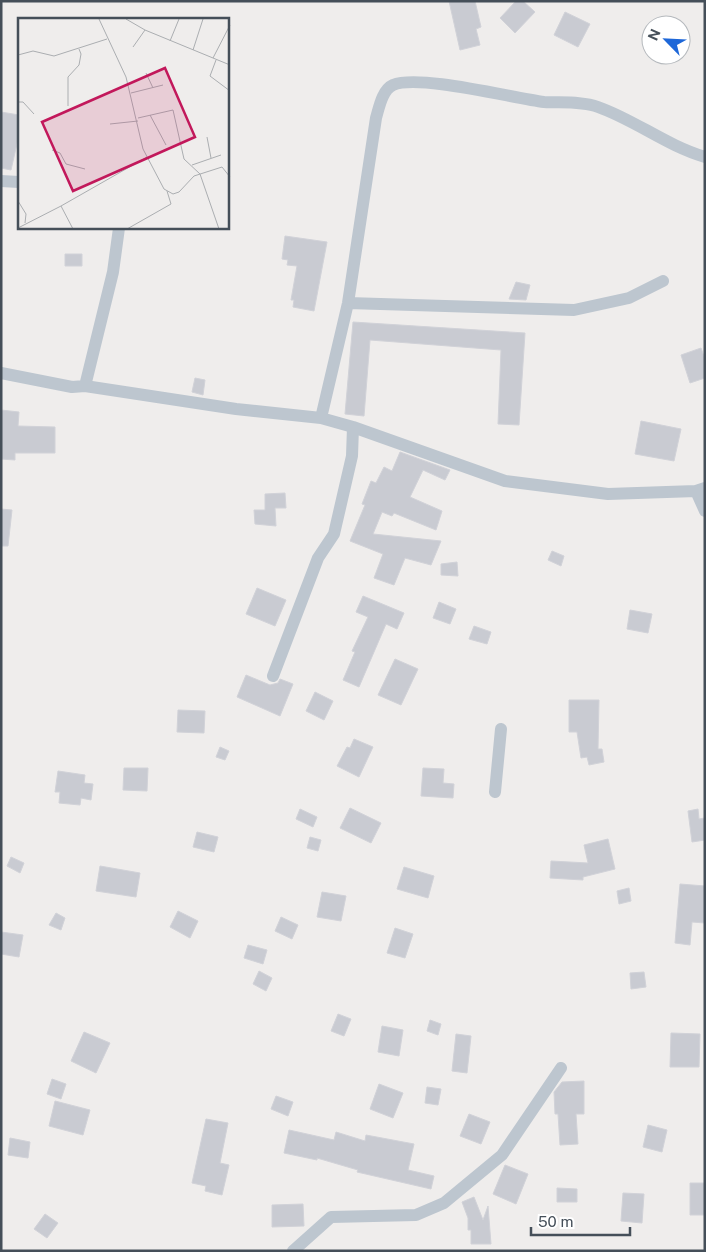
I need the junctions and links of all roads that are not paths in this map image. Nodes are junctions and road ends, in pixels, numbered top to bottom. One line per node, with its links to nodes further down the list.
1 (705, 157): 6 (street)
2 (1, 181): 3 (street)
3 (18, 182)
4 (120, 229): 8 (street)
5 (662, 281): 6 (street)
6 (348, 303): 9 (street)
7 (1, 374): 8 (street)
8 (85, 386): 9 (street)
9 (320, 418): 10 (street)
10 (353, 427): 11 (street); 13 (street)
11 (700, 489): 12 (street)
12 (705, 511)
13 (273, 676)
14 (501, 729): 15 (street)
15 (495, 792)
16 (560, 1068): 17 (street)
17 (293, 1251)

